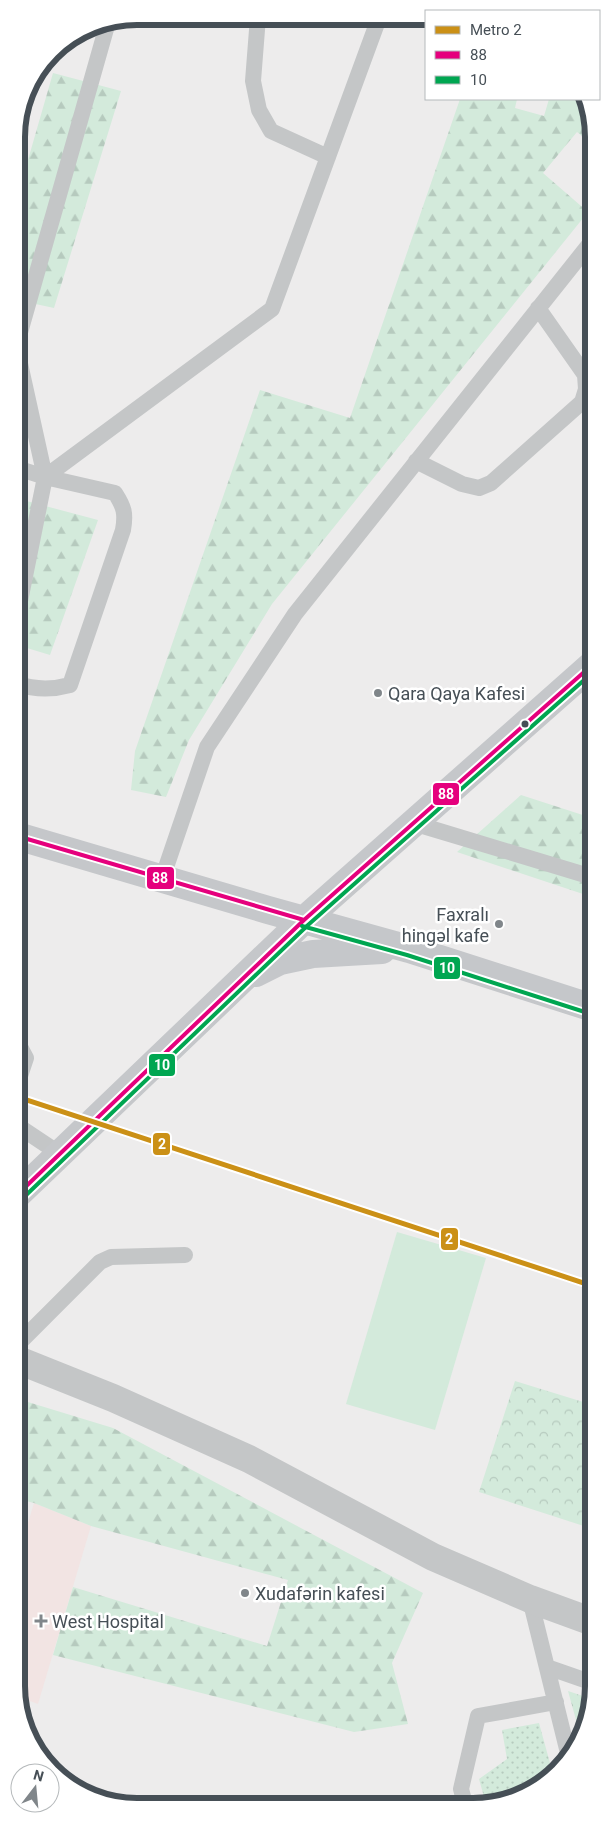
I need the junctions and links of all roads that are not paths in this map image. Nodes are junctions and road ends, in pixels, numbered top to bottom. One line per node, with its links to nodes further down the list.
1 (257, 25): 4 (lane)
2 (376, 25): 4 (lane)
3 (106, 30): 7 (lane)
4 (328, 157): 13 (lane)
5 (585, 250): 6 (lane)
6 (538, 308): 8 (lane); 11 (lane)
7 (25, 315)
8 (585, 375)
9 (25, 386): 13 (lane)
10 (585, 392): 11 (lane)
11 (416, 461): 20 (lane)
12 (25, 471): 13 (lane)
13 (45, 477): 14 (lane); 16 (lane)
14 (25, 576)
15 (585, 678): 17 (street)
16 (25, 687)
17 (413, 823): 19 (lane); 21 (street)
18 (25, 838): 20 (street)
19 (585, 875)
20 (162, 879): 21 (street)
21 (304, 920): 22 (street); 23 (street)
22 (409, 949): 23 (street); 24 (street)
23 (241, 980): 26 (street)
24 (585, 1005)
25 (25, 1131): 26 (lane)
26 (60, 1154): 27 (street)
27 (25, 1186)
28 (186, 1255): 29 (lane)
29 (25, 1337)
30 (25, 1363): 31 (street)
31 (530, 1600): 32 (street); 33 (lane)
32 (585, 1619)
33 (547, 1666): 34 (lane); 35 (lane)
34 (585, 1680)
35 (556, 1702): 36 (lane); 37 (lane)
36 (567, 1747)
37 (463, 1798)

